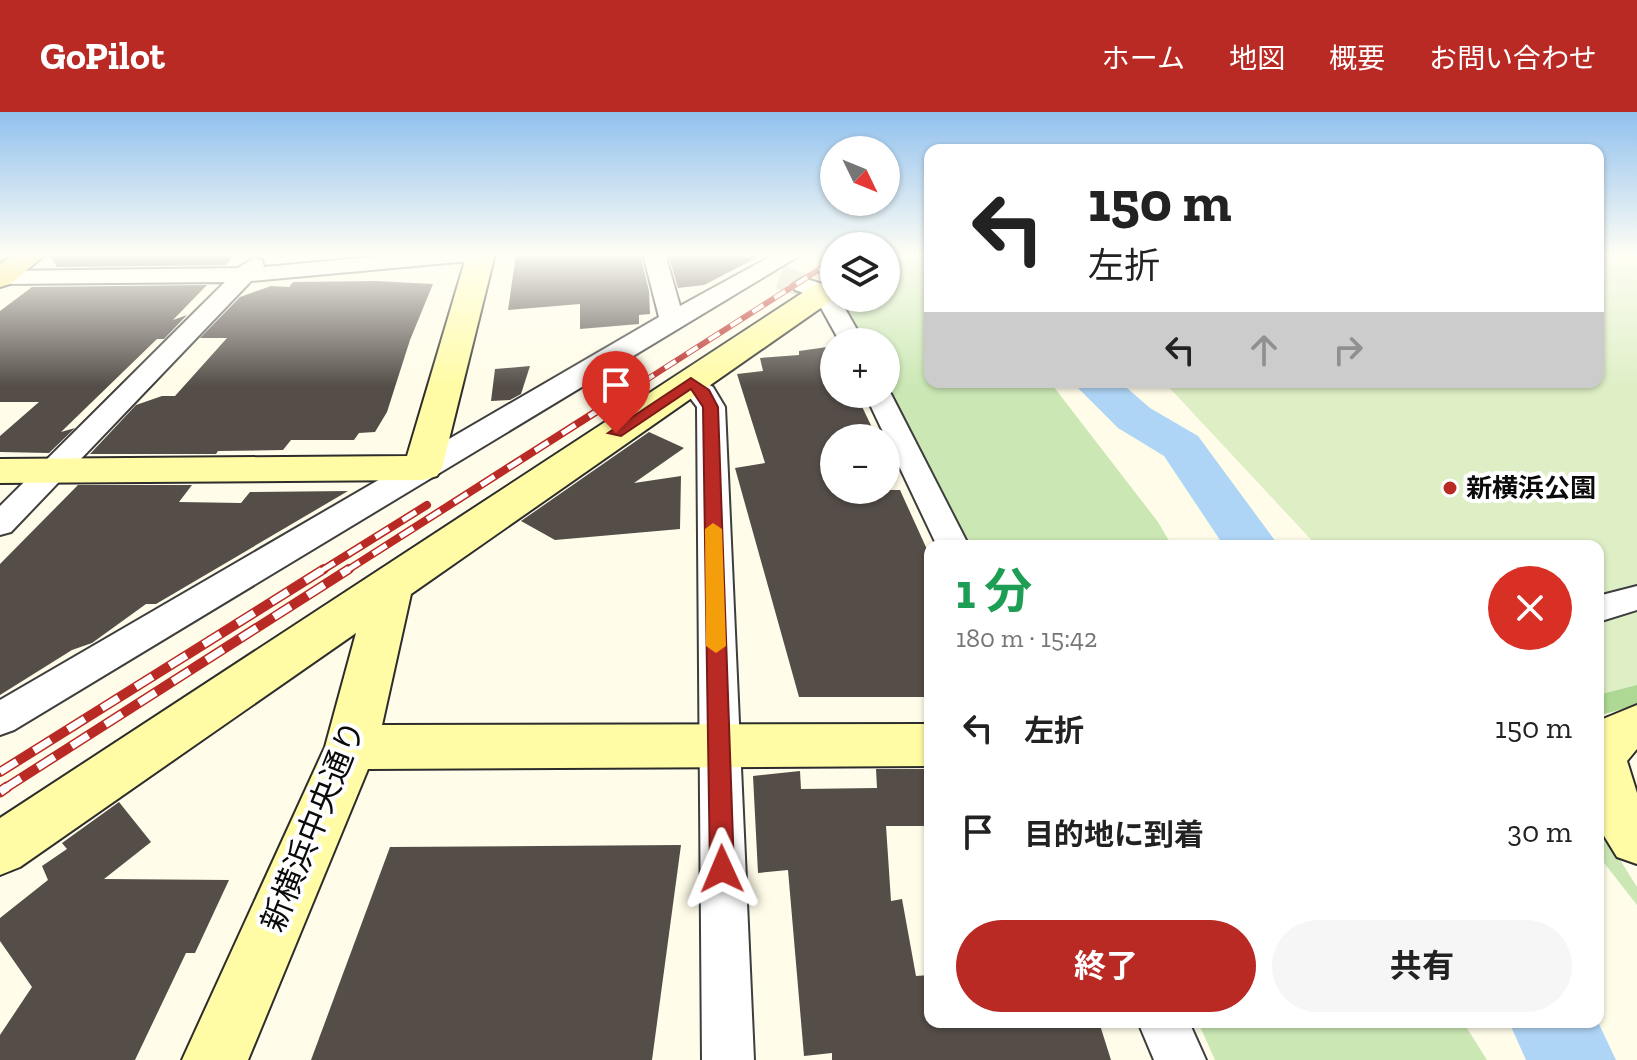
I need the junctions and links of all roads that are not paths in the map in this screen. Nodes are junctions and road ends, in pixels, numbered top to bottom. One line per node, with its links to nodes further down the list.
1 (221, 298): 13 (street)
2 (469, 298): 11 (street)
3 (666, 298): 7 (street)
4 (718, 298): 7 (street)
5 (802, 298): 9 (street)
6 (821, 298): 8 (street)
7 (672, 320): 11 (street)
8 (842, 328)
9 (691, 382): 16 (street); 23 (street)
10 (885, 408): 15 (street)
11 (423, 468): 13 (street); 19 (street)
12 (0, 471): 13 (street)
13 (53, 471): 14 (street)
14 (0, 525)
15 (950, 540)
16 (391, 585): 22 (street, 新横浜中央通り); 27 (street)
17 (1637, 598): 18 (street)
18 (1604, 607)
19 (0, 719)
20 (1637, 726): 24 (street)
21 (924, 745): 23 (street)
22 (351, 747): 23 (street); 29 (street, 新横浜中央通り)
23 (719, 747): 30 (street)
24 (1604, 754)
25 (1604, 786): 26 (street)
26 (1637, 839)
27 (0, 849)
28 (1166, 1028): 31 (street)
29 (215, 1060)
30 (728, 1060)
31 (1180, 1060)

